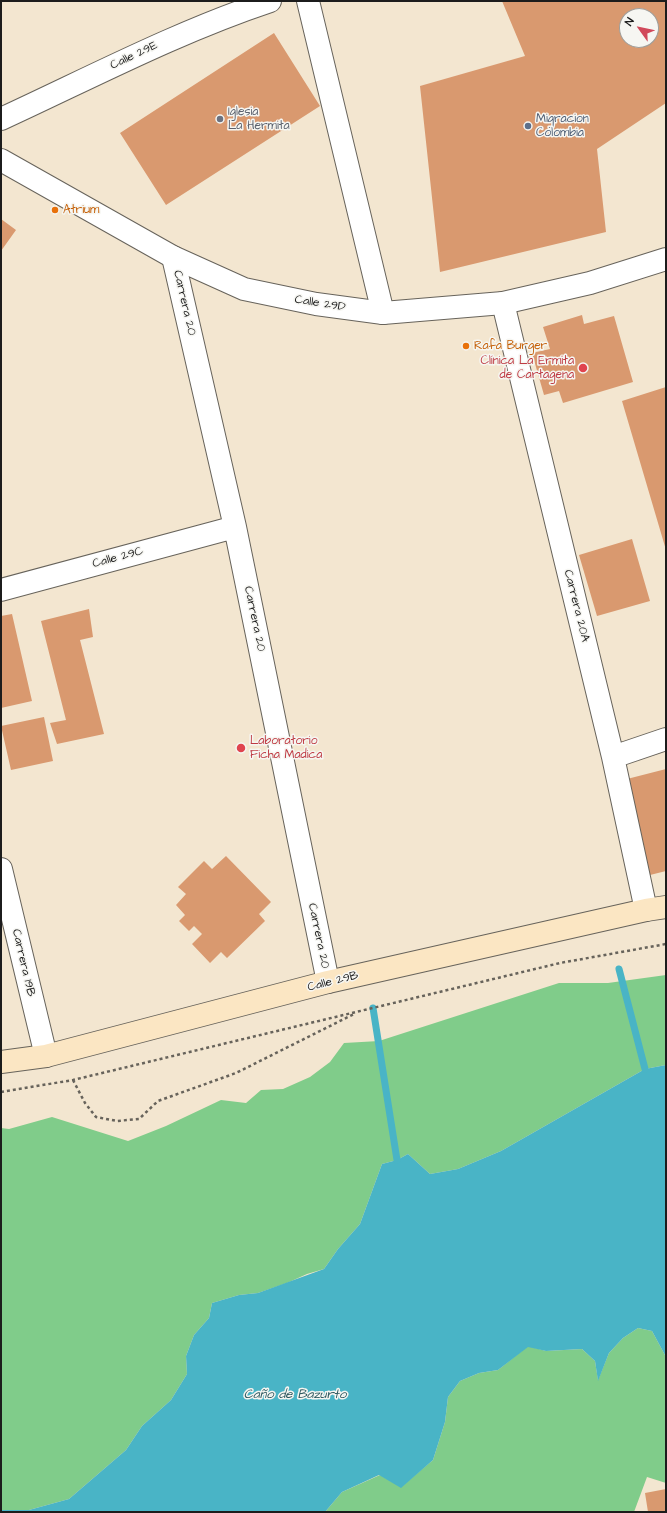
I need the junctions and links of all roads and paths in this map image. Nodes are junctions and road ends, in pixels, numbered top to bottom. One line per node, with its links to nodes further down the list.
1 (270, 1): 3 (street, Calle 29E)
2 (308, 1): 8 (street)
3 (1, 119)
4 (1, 160): 5 (street, Calle 29D)
5 (173, 257): 8 (street, Calle 29D); 9 (street, Carrera 20)
6 (666, 259): 7 (street, Calle 29D)
7 (503, 303): 8 (street, Calle 29D); 12 (street, Carrera 20A)
8 (383, 313)
9 (235, 526): 10 (street, Calle 29C); 16 (street, Carrera 20)
10 (1, 590)
11 (666, 739): 12 (street)
12 (613, 758): 14 (street, Carrera 20A)
13 (1, 870): 18 (street, Carrera 19B)
14 (656, 909): 16 (main road, Calle 29B)
15 (666, 944): 17 (path)
16 (328, 982): 18 (main road, Calle 29B)
17 (359, 1011): 20 (path); 20 (path)
18 (46, 1056): 19 (main road, Calle 29B)
19 (1, 1062)
20 (73, 1080): 21 (path)
21 (1, 1092)

